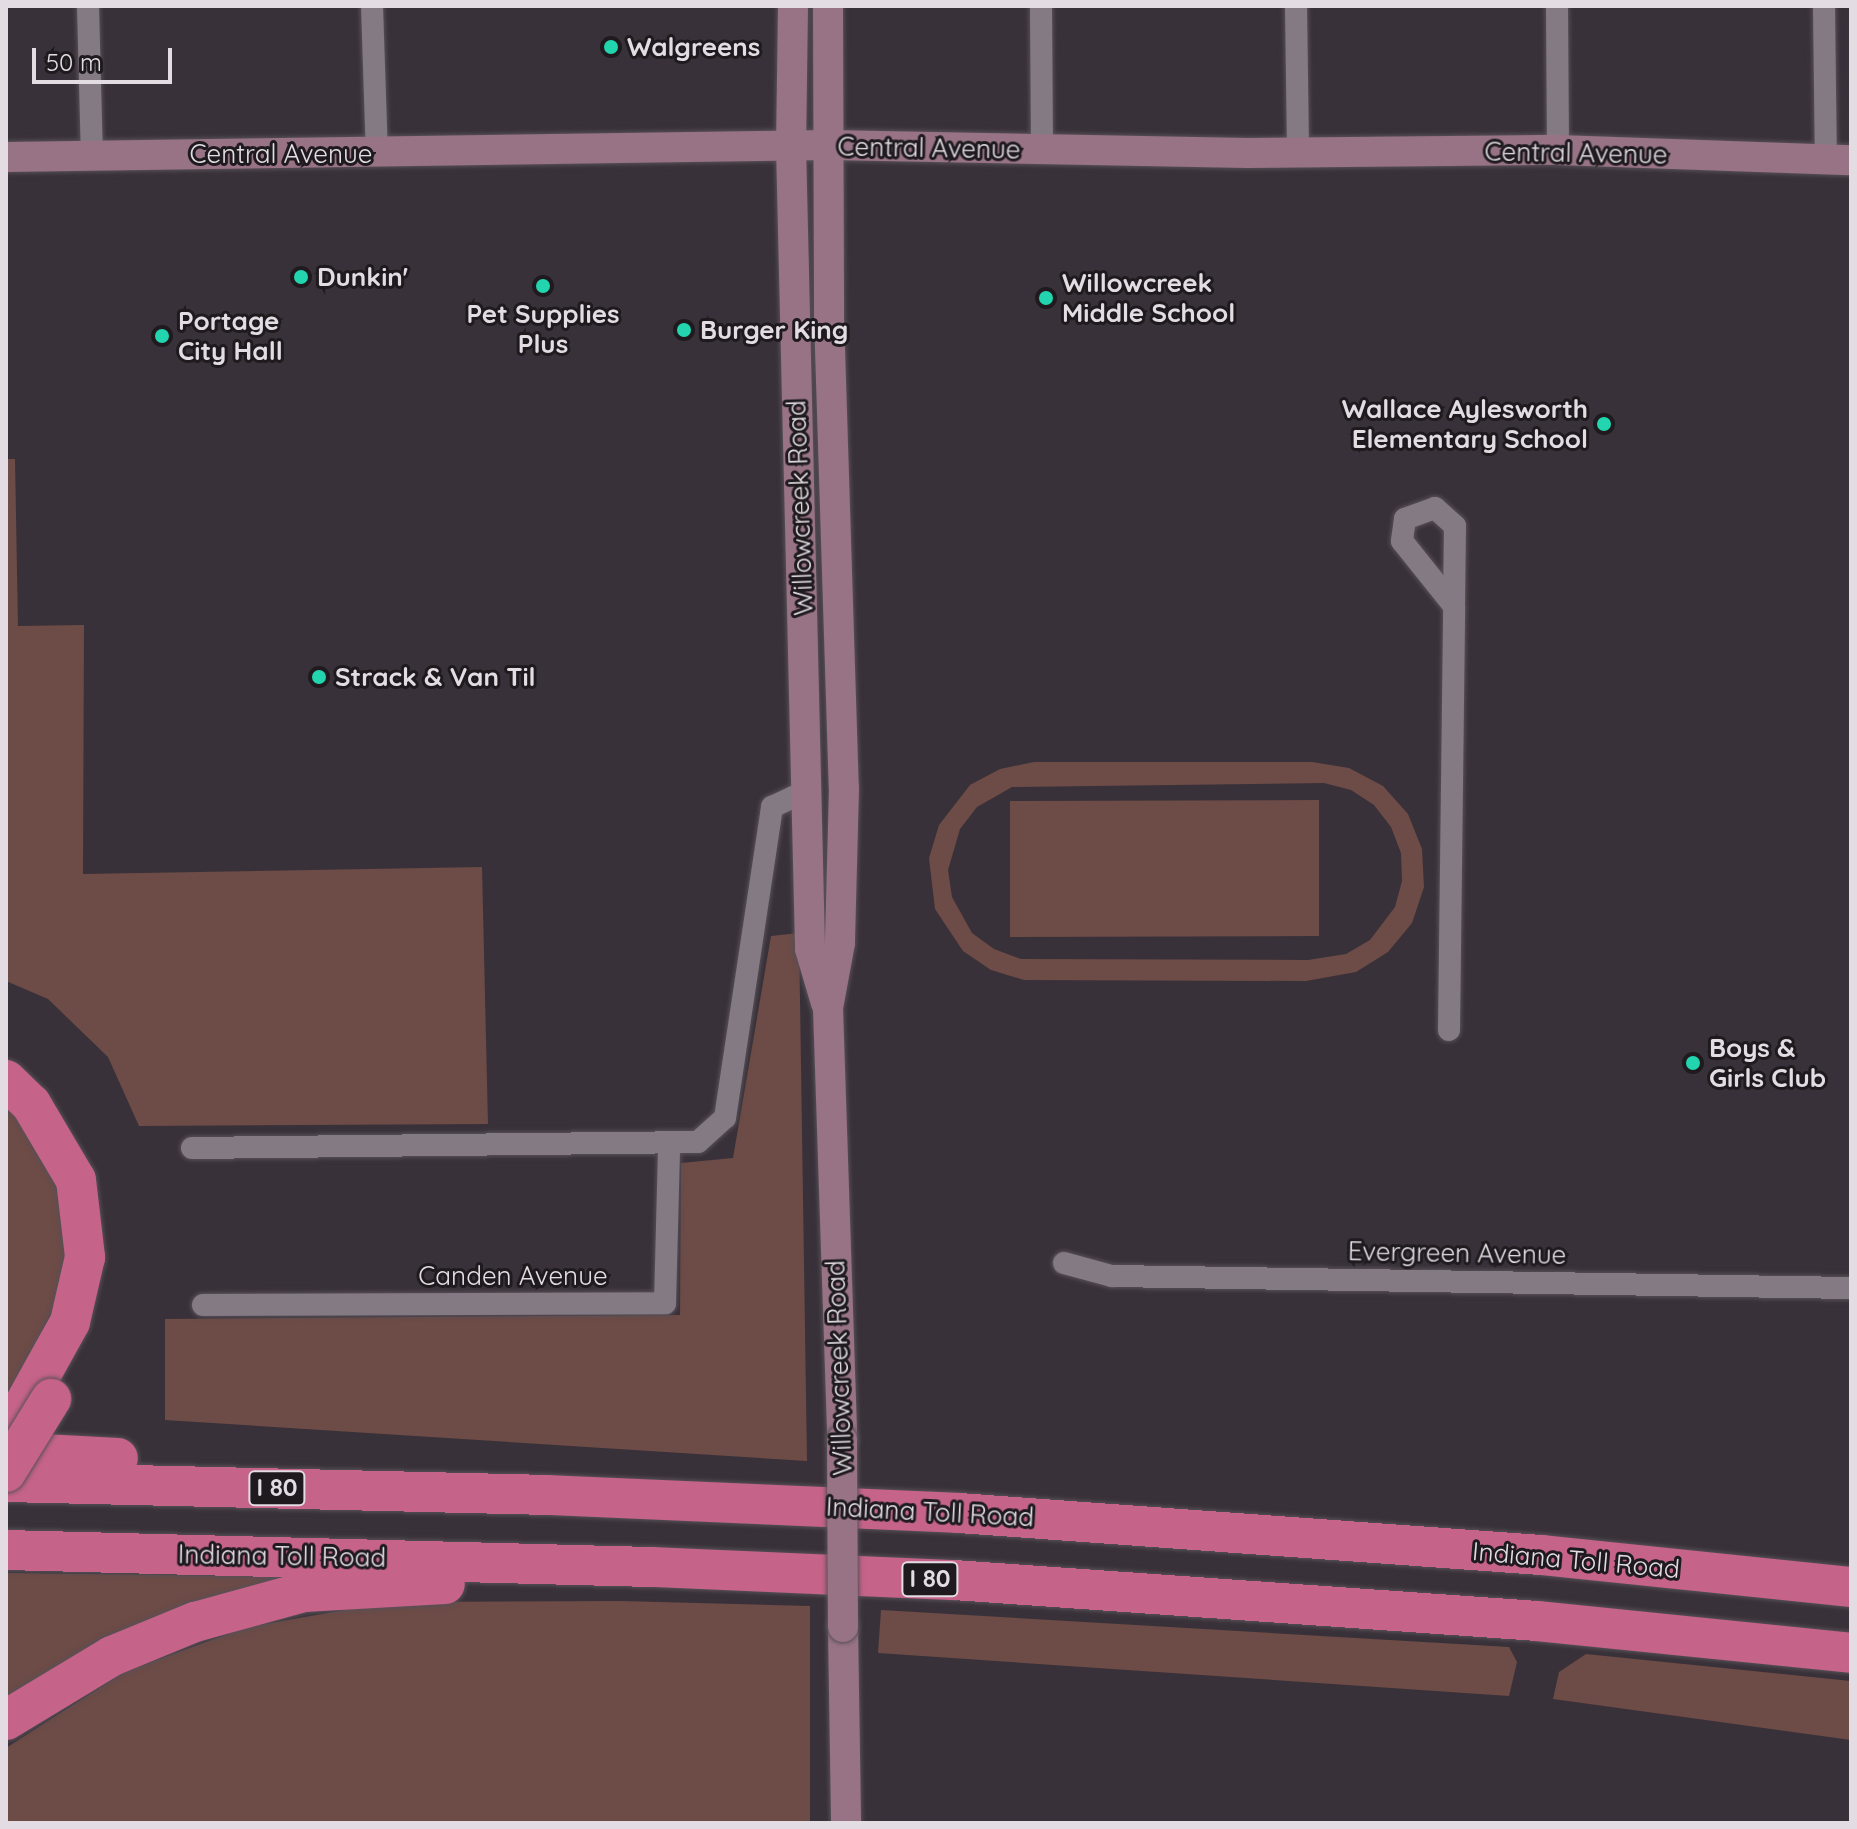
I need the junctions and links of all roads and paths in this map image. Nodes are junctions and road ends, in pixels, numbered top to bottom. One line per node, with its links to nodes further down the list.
1 (88, 6): 15 (street)
2 (372, 6): 14 (street)
3 (793, 6): 10 (main road, Willowcreek Road)
4 (828, 6): 9 (main road, Willowcreek Road)
5 (1041, 6): 12 (street)
6 (1296, 6): 13 (street)
7 (1557, 6): 11 (street)
8 (1824, 6): 17 (street)
9 (829, 145): 10 (main road, Central Avenue); 12 (main road, Central Avenue); 20 (main road, Willowcreek Road)
10 (791, 146): 14 (main road, Central Avenue); 19 (main road, Willowcreek Road)
11 (1558, 150): 13 (main road, Central Avenue); 17 (main road, Central Avenue)
12 (1042, 151): 13 (main road, Central Avenue)
13 (1298, 153)
14 (377, 154): 15 (main road, Central Avenue)
15 (92, 156): 16 (main road, Central Avenue)
16 (6, 157)
17 (1838, 160)
18 (1454, 606): 21 (street)
19 (809, 798): 20 (main road, Willowcreek Road); 24 (street)
20 (828, 1008): 40 (main road, Willowcreek Road, bridge)
21 (1449, 1030)
22 (6, 1055): 29 (highway)
23 (6, 1080): 29 (highway)
24 (669, 1145): 25 (street); 28 (street, Canden Avenue)
25 (192, 1148)
26 (1064, 1263): 27 (street, Evergreen Avenue)
27 (1851, 1288)
28 (203, 1305)
29 (40, 1399): 30 (highway); 32 (highway, bridge)
30 (6, 1438)
31 (6, 1452): 34 (highway)
32 (6, 1472)
33 (6, 1482): 34 (highway, Indiana Toll Road / I 80)
34 (548, 1495): 37 (highway, Indiana Toll Road / I 80)
35 (6, 1550): 36 (highway, Indiana Toll Road / I 80)
36 (653, 1567): 38 (highway, Indiana Toll Road / I 80); 39 (highway)
37 (1851, 1587)
38 (1851, 1653)
39 (6, 1720)
40 (846, 1823)

